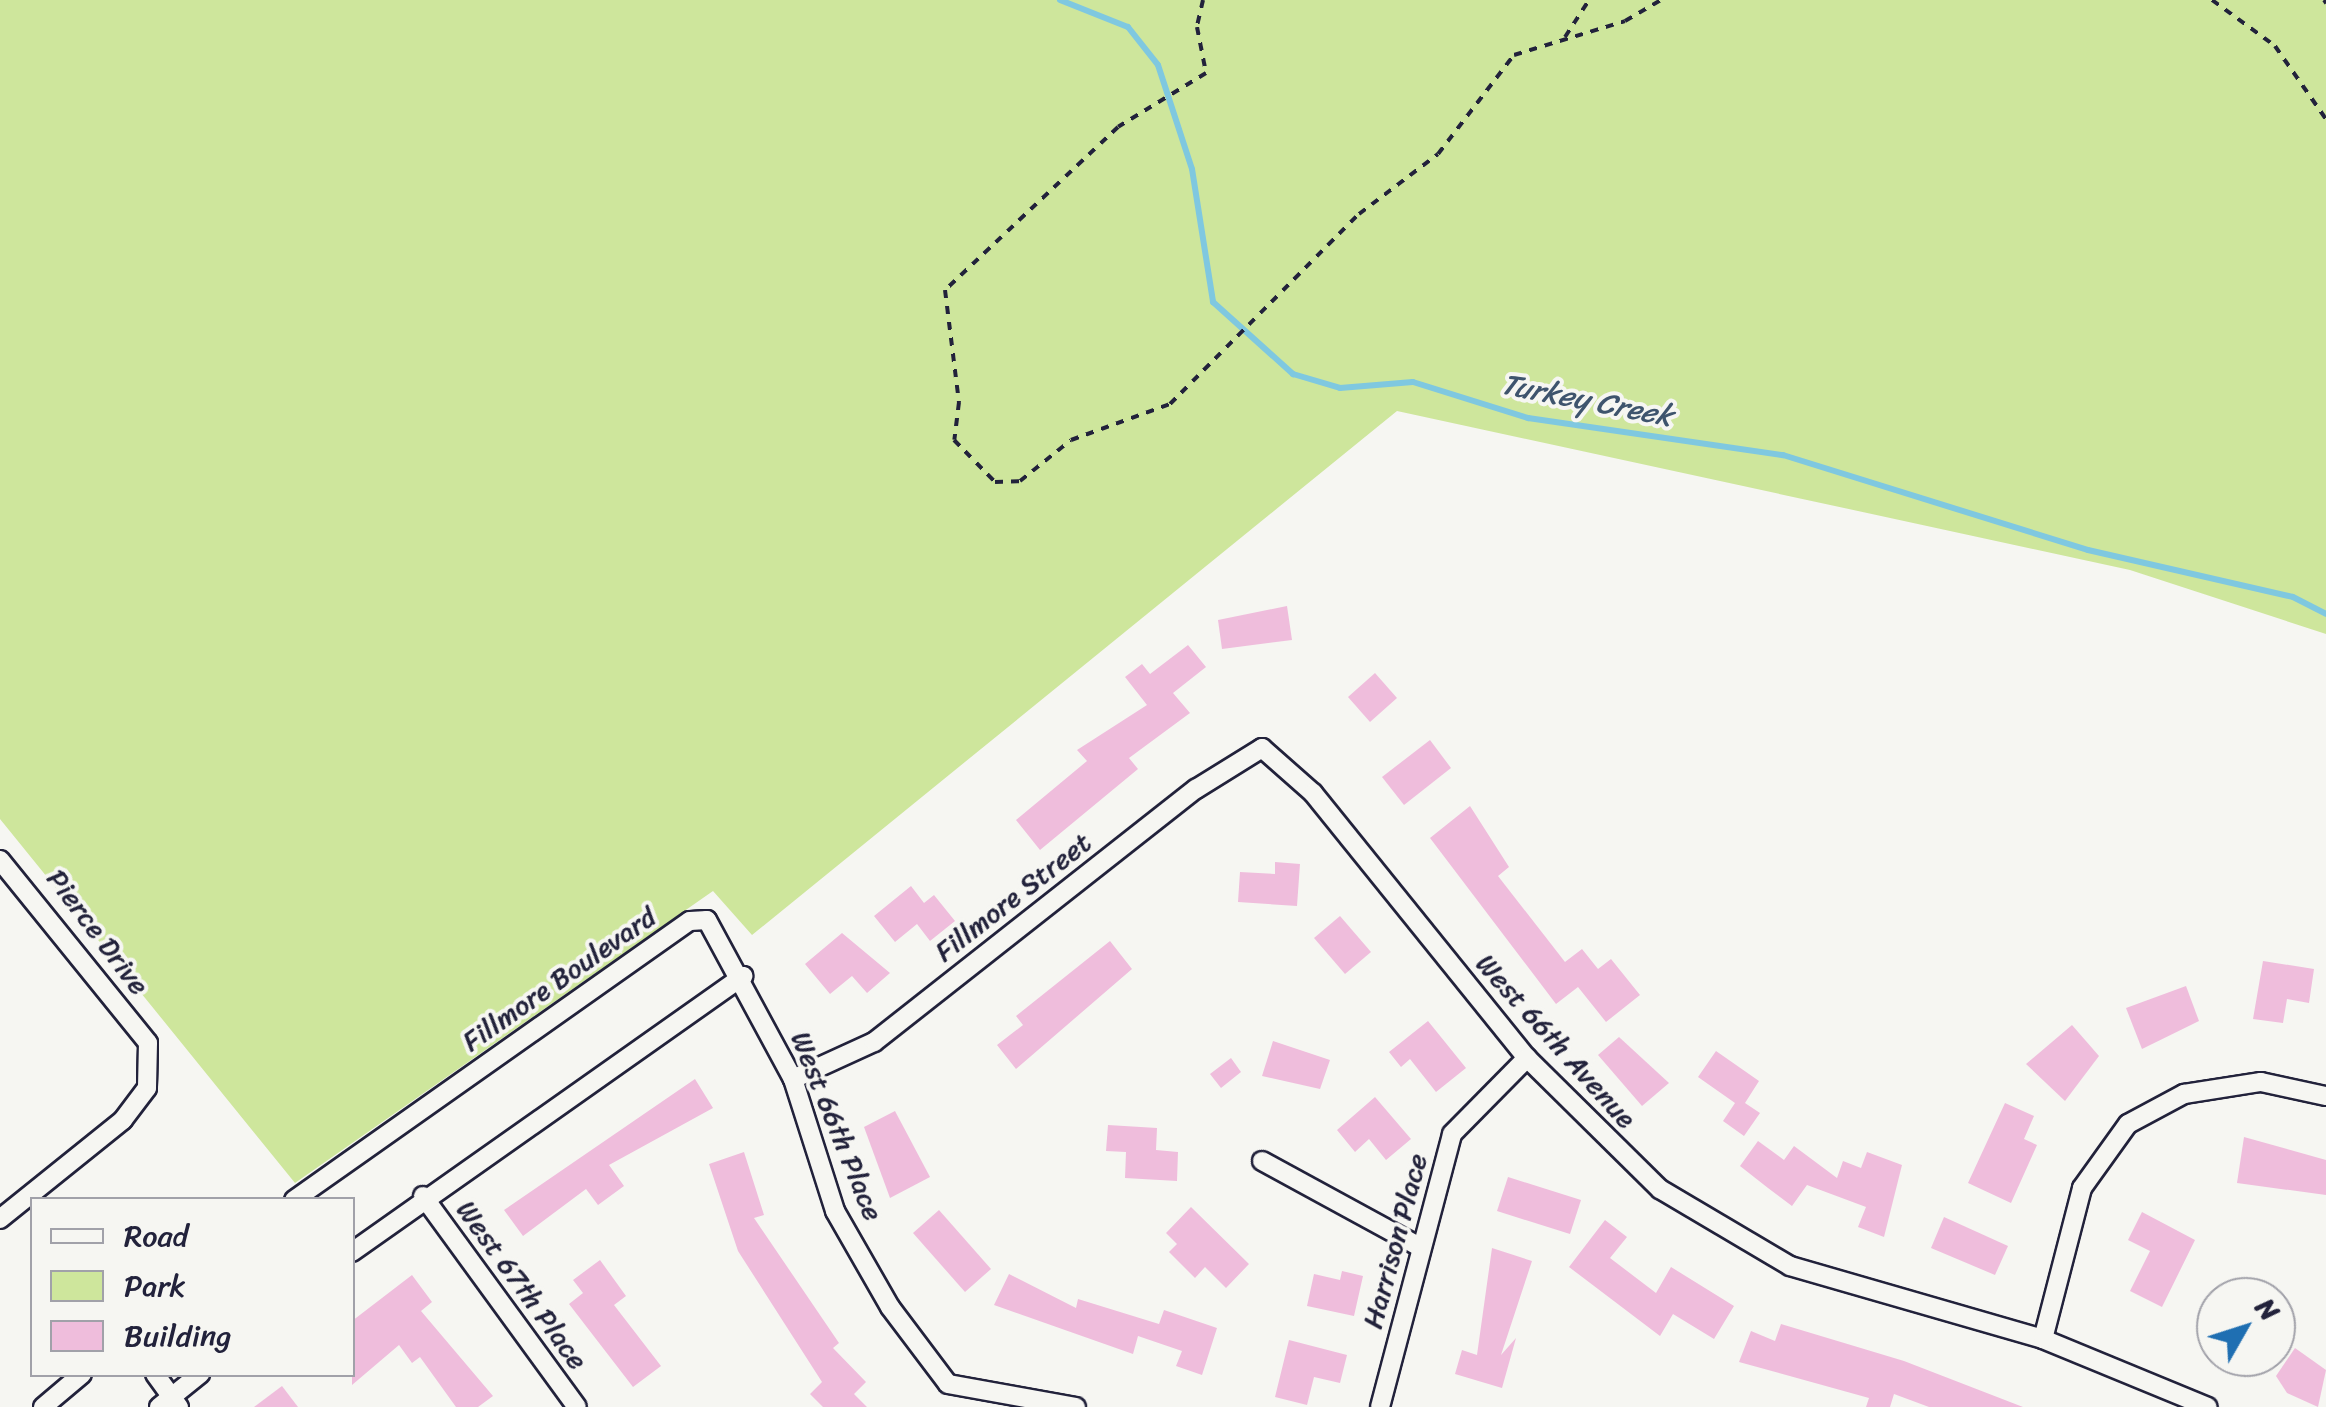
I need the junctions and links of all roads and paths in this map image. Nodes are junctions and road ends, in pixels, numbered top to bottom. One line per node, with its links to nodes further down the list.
1 (1203, 0): 5 (path)
2 (1589, 0): 5 (path)
3 (1661, 0): 5 (path)
4 (2212, 0): 6 (path)
5 (1565, 37)
6 (2326, 119)
7 (1262, 748): 10 (street, West 66th Avenue); 11 (street, Fillmore Street)
8 (0, 860): 16 (street, Pierce Drive)
9 (743, 976): 11 (street, West 66th Place); 14 (street); 15 (street, Fillmore Boulevard)
10 (1527, 1058): 17 (street, Harrison Place); 19 (street, West 66th Avenue)
11 (792, 1080): 26 (street, West 66th Place)
12 (2326, 1096): 19 (street)
13 (1262, 1161): 17 (street)
14 (422, 1196): 18 (street); 25 (street, West 67th Place)
15 (298, 1197)
16 (0, 1219)
17 (1420, 1247): 27 (street, Harrison Place)
18 (355, 1250)
19 (2043, 1339): 28 (street, West 66th Avenue)
20 (78, 1377): 24 (street)
21 (156, 1377): 23 (street)
22 (197, 1377): 23 (street)
23 (170, 1404)
24 (42, 1407)
25 (577, 1407)
26 (1076, 1407)
27 (1380, 1407)
28 (2208, 1407)

